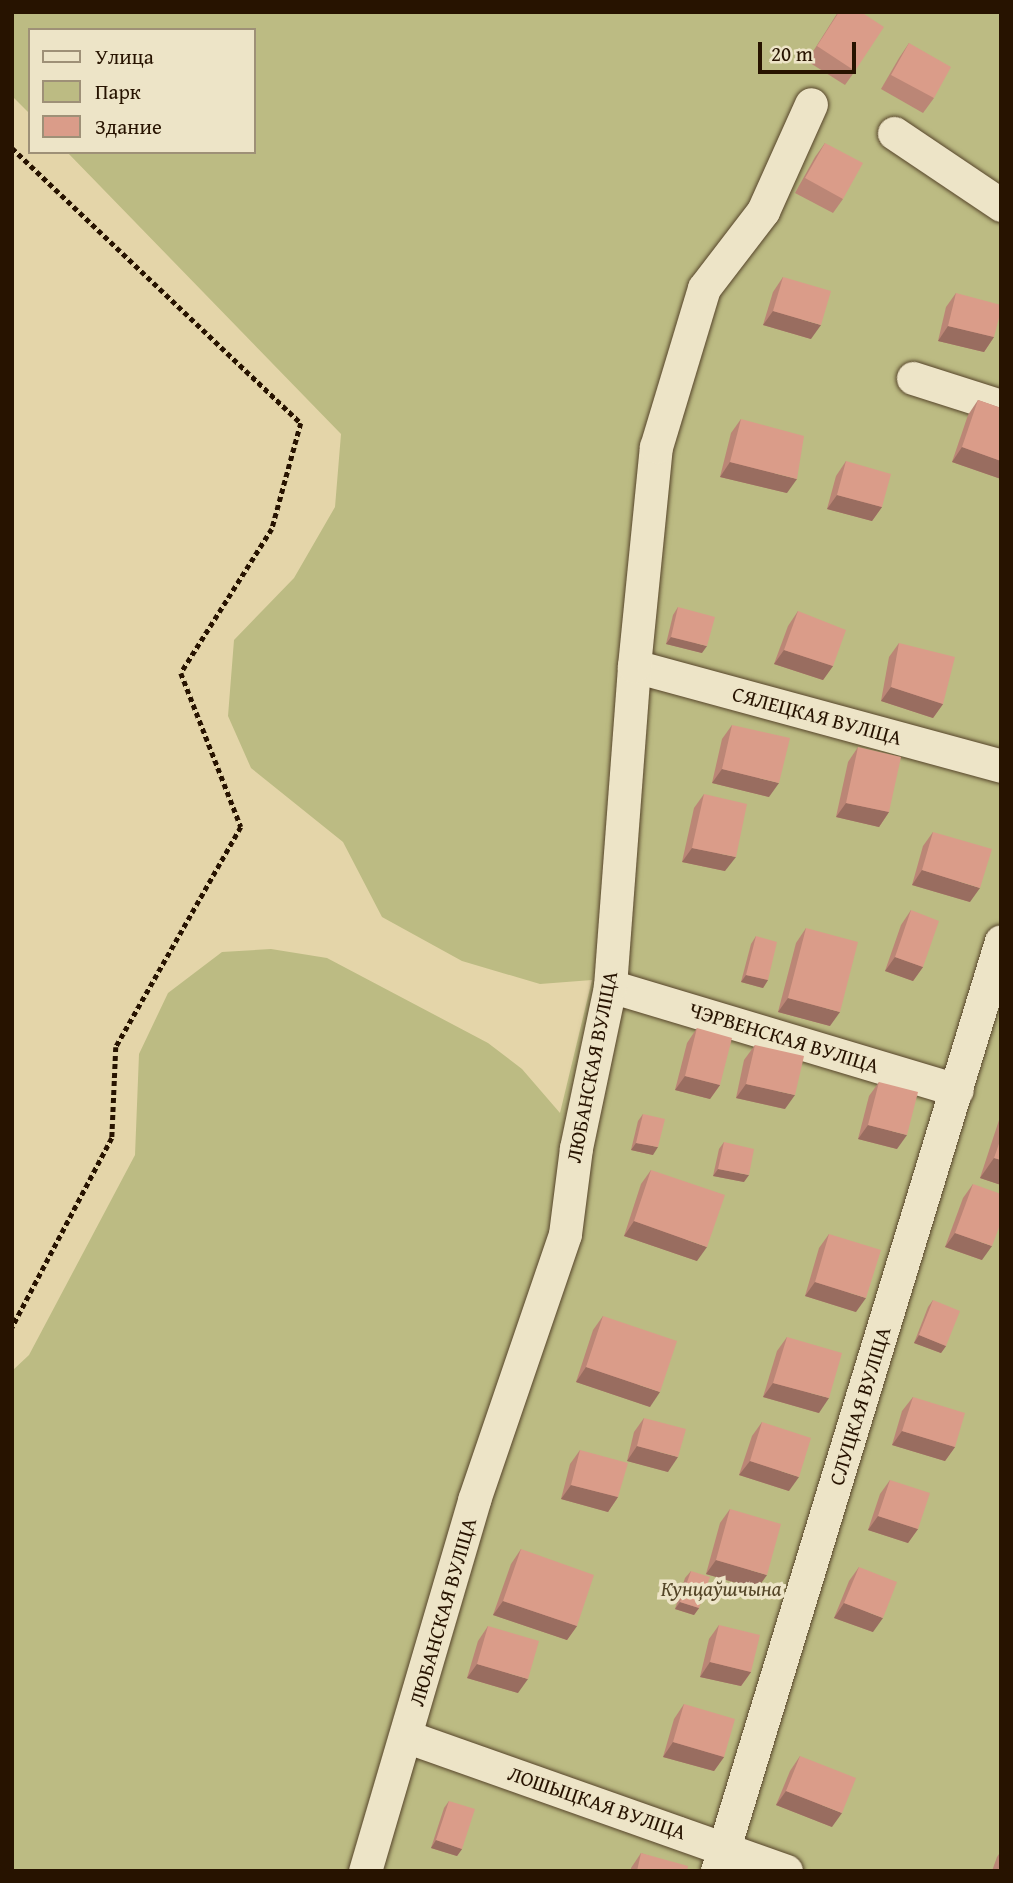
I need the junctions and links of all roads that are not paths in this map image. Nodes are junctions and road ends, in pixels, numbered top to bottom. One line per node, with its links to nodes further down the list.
1 (811, 104): 6 (street, ЛЮБАНСКАЯ ВУЛІЦА)
2 (894, 133): 3 (street)
3 (1001, 205)
4 (914, 378): 5 (street)
5 (1001, 406)
6 (634, 666): 7 (street, СЯЛЕЦКАЯ ВУЛІЦА); 9 (street, ЛЮБАНСКАЯ ВУЛІЦА)
7 (1001, 766)
8 (1001, 941): 10 (street, СЛУЦКАЯ ВУЛІЦА)
9 (610, 986): 10 (street, ЧЭРВЕНСКАЯ ВУЛІЦА); 11 (street, ЛЮБАНСКАЯ ВУЛІЦА)
10 (957, 1090): 12 (street, СЛУЦКАЯ ВУЛІЦА)
11 (408, 1737): 12 (street, ЛОШЫЦКАЯ ВУЛІЦА); 13 (street, ЛЮБАНСКАЯ ВУЛІЦА)
12 (721, 1859): 14 (street, ЛОШЫЦКАЯ ВУЛІЦА)
13 (366, 1871)
14 (786, 1871)

